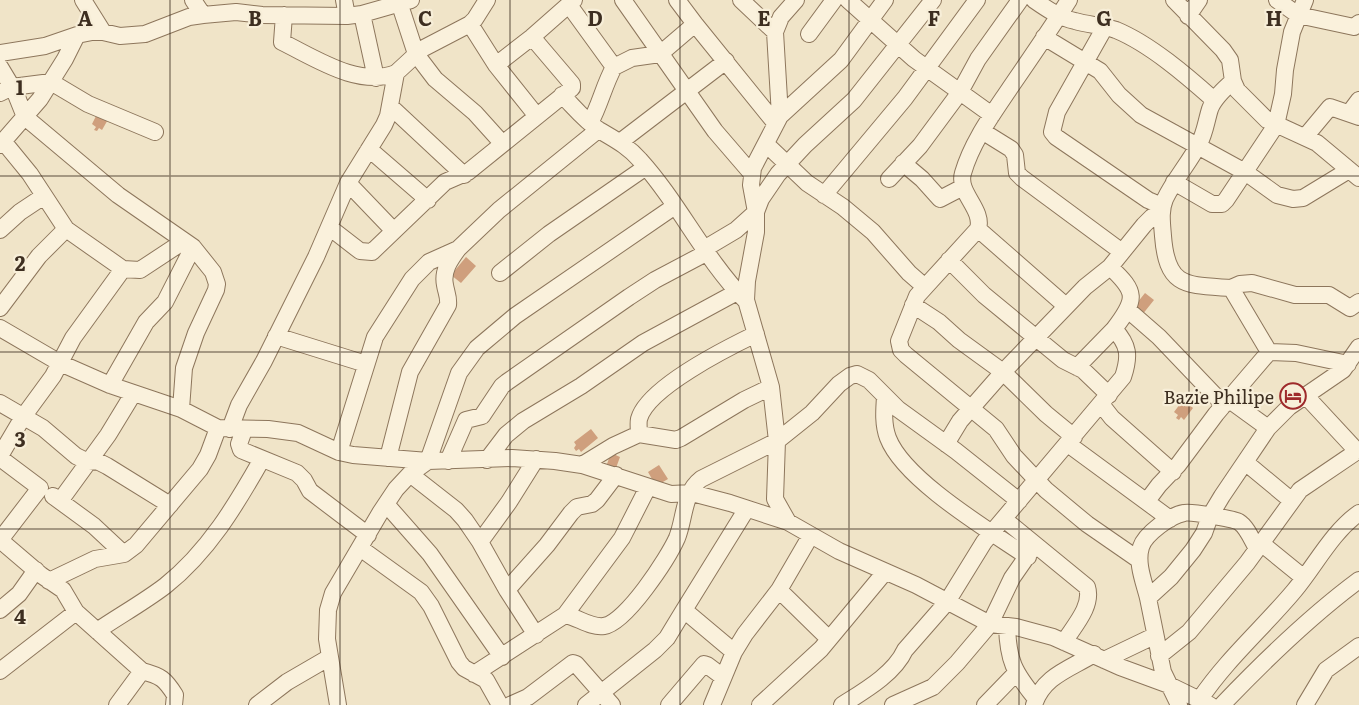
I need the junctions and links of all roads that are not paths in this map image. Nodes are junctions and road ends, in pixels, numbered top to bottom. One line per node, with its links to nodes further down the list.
1 (83, 0): 33 (street)
2 (193, 0): 24 (street)
3 (487, 0): 30 (street)
4 (623, 0): 42 (street)
5 (677, 0): 31 (street)
6 (741, 0): 34 (street)
7 (796, 0): 34 (street)
8 (834, 0): 35 (street)
9 (848, 0): 28 (street)
10 (885, 0): 28 (street)
11 (933, 0): 39 (street)
12 (977, 0): 48 (street)
13 (1020, 0): 55 (street)
14 (1034, 0): 26 (street)
15 (1068, 0): 26 (street)
16 (1174, 0): 27 (street)
17 (1199, 0): 27 (street)
18 (1277, 0): 22 (street)
19 (405, 1): 23 (street); 41 (street)
20 (571, 2): 37 (street); 47 (street)
21 (246, 7): 24 (street); 25 (street)
22 (1301, 7): 29 (street); 64 (street)
23 (351, 10): 25 (street); 50 (street)
24 (204, 15): 33 (street)
25 (284, 15): 50 (street)
26 (1059, 16): 32 (street); 38 (street)
27 (1188, 16): 51 (street)
28 (870, 20): 39 (street); 63 (street)
29 (1359, 23)
30 (470, 24): 41 (street); 45 (street)
31 (695, 24): 42 (street); 43 (street)
32 (1105, 27): 44 (street); 57 (street)
33 (103, 32): 36 (street)
34 (775, 32): 63 (street)
35 (809, 34)
36 (77, 35): 40 (street); 52 (street)
37 (532, 37): 45 (street); 56 (street)
38 (1044, 38): 44 (street); 61 (street)
39 (897, 45): 48 (street); 76 (street)
40 (0, 53)
41 (416, 54): 49 (street); 69 (street)
42 (660, 54): 47 (street); 53 (street)
43 (726, 61): 53 (street); 63 (street)
44 (1085, 61): 73 (street); 90 (street)
45 (496, 65): 60 (street)
46 (0, 67): 54 (street)
47 (614, 67): 65 (street)
48 (927, 69): 55 (street); 86 (street)
49 (396, 73): 50 (street); 58 (street)
50 (376, 78)
51 (1233, 81): 57 (street); 64 (street)
52 (51, 82): 54 (street); 62 (street); 67 (street)
53 (687, 89): 70 (street); 79 (street)
54 (6, 90): 62 (street)
55 (960, 92): 61 (street); 75 (street)
56 (562, 95): 60 (street); 65 (street)
57 (1214, 100): 73 (street)
58 (390, 106): 74 (street); 81 (street)
59 (1356, 109): 68 (street)
60 (536, 115): 69 (street)
61 (992, 115): 66 (street)
62 (25, 117): 71 (street); 97 (street)
63 (778, 120): 72 (street)
64 (1276, 124): 68 (street); 78 (street)
65 (594, 126): 70 (street); 98 (street)
66 (982, 131): 85 (street); 100 (street)
67 (155, 132)
68 (1305, 137): 80 (street)
69 (502, 142): 81 (street)
70 (620, 142): 77 (street)
71 (2, 143): 87 (street)
72 (766, 144): 76 (street); 79 (street)
73 (1198, 147): 78 (street); 83 (street)
74 (369, 149): 84 (street); 88 (street)
75 (903, 163): 82 (street); 85 (street)
76 (787, 164): 86 (street); 91 (street)
77 (646, 167): 89 (street); 104 (street)
78 (1245, 172): 80 (street); 83 (street)
79 (752, 174): 91 (street)
80 (1354, 174)
81 (464, 175): 88 (street)
82 (889, 179)
83 (1174, 182): 90 (street)
84 (348, 183): 92 (street); 96 (street)
85 (963, 188): 93 (street)
86 (824, 195): 105 (street)
87 (44, 196): 94 (street); 95 (street)
88 (428, 200): 96 (street)
89 (675, 206): 99 (street); 149 (street)
90 (1162, 210): 100 (street); 106 (street)
91 (756, 213): 99 (street); 107 (street)
92 (329, 227): 96 (street); 116 (street)
93 (978, 228): 101 (street); 110 (street)
94 (0, 230)
95 (66, 230): 103 (street); 111 (street)
96 (394, 231)
97 (189, 244): 103 (street); 125 (street); 134 (street)
98 (458, 249): 121 (street); 145 (street)
99 (705, 251): 107 (street); 150 (street)
100 (1122, 252): 102 (street)
101 (949, 260): 105 (street); 117 (street)
102 (1110, 267): 110 (street); 112 (street)
103 (123, 269): 120 (street)
104 (500, 273)
105 (925, 287): 109 (street)
106 (1231, 288): 108 (street); 119 (street)
107 (741, 296): 115 (street); 148 (street)
108 (1359, 302)
109 (913, 304): 124 (street); 133 (street)
110 (1066, 306): 117 (street)
111 (0, 308)
112 (1128, 310): 114 (street); 131 (street)
113 (0, 328): 120 (street)
114 (1114, 329): 123 (street); 130 (street)
115 (756, 334): 126 (street); 138 (street)
116 (276, 336): 121 (street); 137 (street)
117 (1035, 338): 123 (street); 124 (street)
118 (1359, 347): 122 (street)
119 (1269, 352): 122 (street); 131 (street)
120 (60, 363): 125 (street); 135 (street)
121 (366, 364): 143 (street)
122 (1348, 364): 128 (street)
123 (1077, 367): 130 (street)
124 (1003, 372): 133 (street); 139 (street)
125 (110, 385): 127 (street)
126 (771, 387): 138 (street); 140 (street)
127 (133, 394): 134 (street); 151 (street)
128 (1305, 395): 136 (street); 142 (street)
129 (885, 397): 140 (street); 141 (street); 173 (street)
130 (1105, 400): 139 (street); 154 (street)
131 (1226, 402): 136 (street); 154 (street)
132 (0, 403): 135 (street)
133 (971, 407): 141 (street); 157 (street)
134 (181, 409): 137 (street)
135 (23, 417): 144 (street); 151 (street)
136 (1268, 428): 152 (street)
137 (231, 429): 143 (street); 146 (street); 166 (street)
138 (639, 434): 153 (street)
139 (1071, 440): 157 (street); 163 (street)
140 (777, 441): 160 (street); 172 (street)
141 (946, 444): 162 (street)
142 (1358, 450): 164 (street)
143 (339, 452): 145 (street)
144 (0, 457): 159 (street)
145 (388, 458): 149 (street)
146 (262, 459): 176 (street); 195 (street)
147 (536, 459): 148 (street); 153 (street); 177 (street)
148 (487, 460): 150 (street)
149 (428, 461): 150 (street); 155 (street)
150 (448, 461)
151 (88, 462): 161 (street); 166 (street)
152 (1245, 462): 164 (street); 169 (street)
153 (582, 465): 156 (street)
154 (1173, 472): 163 (street)
155 (410, 474): 165 (street); 177 (street)
156 (616, 474): 158 (street); 186 (street)
157 (1035, 479): 162 (street); 181 (street)
158 (648, 487): 160 (street); 193 (street)
159 (40, 488): 161 (street); 175 (street)
160 (688, 494): 167 (street); 193 (street)
161 (60, 501): 180 (street)
162 (1018, 501): 170 (street)
163 (1147, 501): 171 (street)
164 (1292, 501): 178 (street)
165 (386, 504): 176 (street); 204 (street)
166 (170, 505): 180 (street)
167 (746, 510): 172 (street); 191 (street)
168 (1359, 513): 184 (street)
169 (1210, 516): 171 (street); 178 (street); 188 (street)
170 (1004, 519): 173 (street); 179 (street)
171 (1170, 519): 181 (street)
172 (788, 522): 174 (street)
173 (993, 533): 179 (street); 189 (street)
174 (811, 535): 182 (street); 187 (street)
175 (0, 540): 183 (street)
176 (364, 542): 203 (street); 209 (street)
177 (480, 542): 186 (street)
178 (1259, 546): 184 (street); 202 (street)
179 (1031, 551): 194 (street); 199 (street)
180 (124, 554): 183 (street)
181 (1139, 560): 188 (street)
182 (885, 572): 189 (street); 198 (street)
183 (43, 576): 190 (street); 192 (street)
184 (1304, 578): 214 (street)
185 (1359, 580): 229 (street)
186 (507, 590): 196 (street)
187 (779, 590): 198 (street); 200 (street)
188 (1148, 598): 197 (street)
189 (947, 602): 194 (street); 225 (street)
190 (0, 610)
191 (684, 610): 200 (street); 212 (street)
192 (76, 612): 195 (street); 206 (street)
193 (564, 615): 196 (street)
194 (998, 625): 199 (street); 208 (street); 226 (street)
195 (97, 631): 207 (street)
196 (536, 635): 204 (street)
197 (1155, 636): 202 (street); 205 (street)
198 (828, 638): 224 (street)
199 (1064, 642): 205 (street)
200 (734, 652): 210 (street)
201 (1357, 654): 230 (street)
202 (1159, 656): 211 (street)
203 (330, 657): 215 (street); 218 (street)
204 (502, 657): 209 (street)
205 (1099, 657): 211 (street); 213 (street)
206 (0, 671)
207 (142, 671): 216 (street); 217 (street)
208 (1016, 673): 213 (street); 227 (street)
209 (474, 674): 219 (street)
210 (723, 677): 222 (street); 223 (street)
211 (1169, 685): 214 (street); 228 (street)
212 (608, 699): 220 (street); 221 (street)
213 (1035, 702)
214 (1205, 702)
215 (261, 704)
216 (117, 705)
217 (174, 705)
218 (338, 705)
219 (500, 705)
220 (510, 705)
221 (586, 705)
222 (669, 705)
223 (712, 705)
224 (760, 705)
225 (842, 705)
226 (893, 705)
227 (985, 705)
228 (1179, 705)
229 (1222, 705)
230 (1305, 705)

